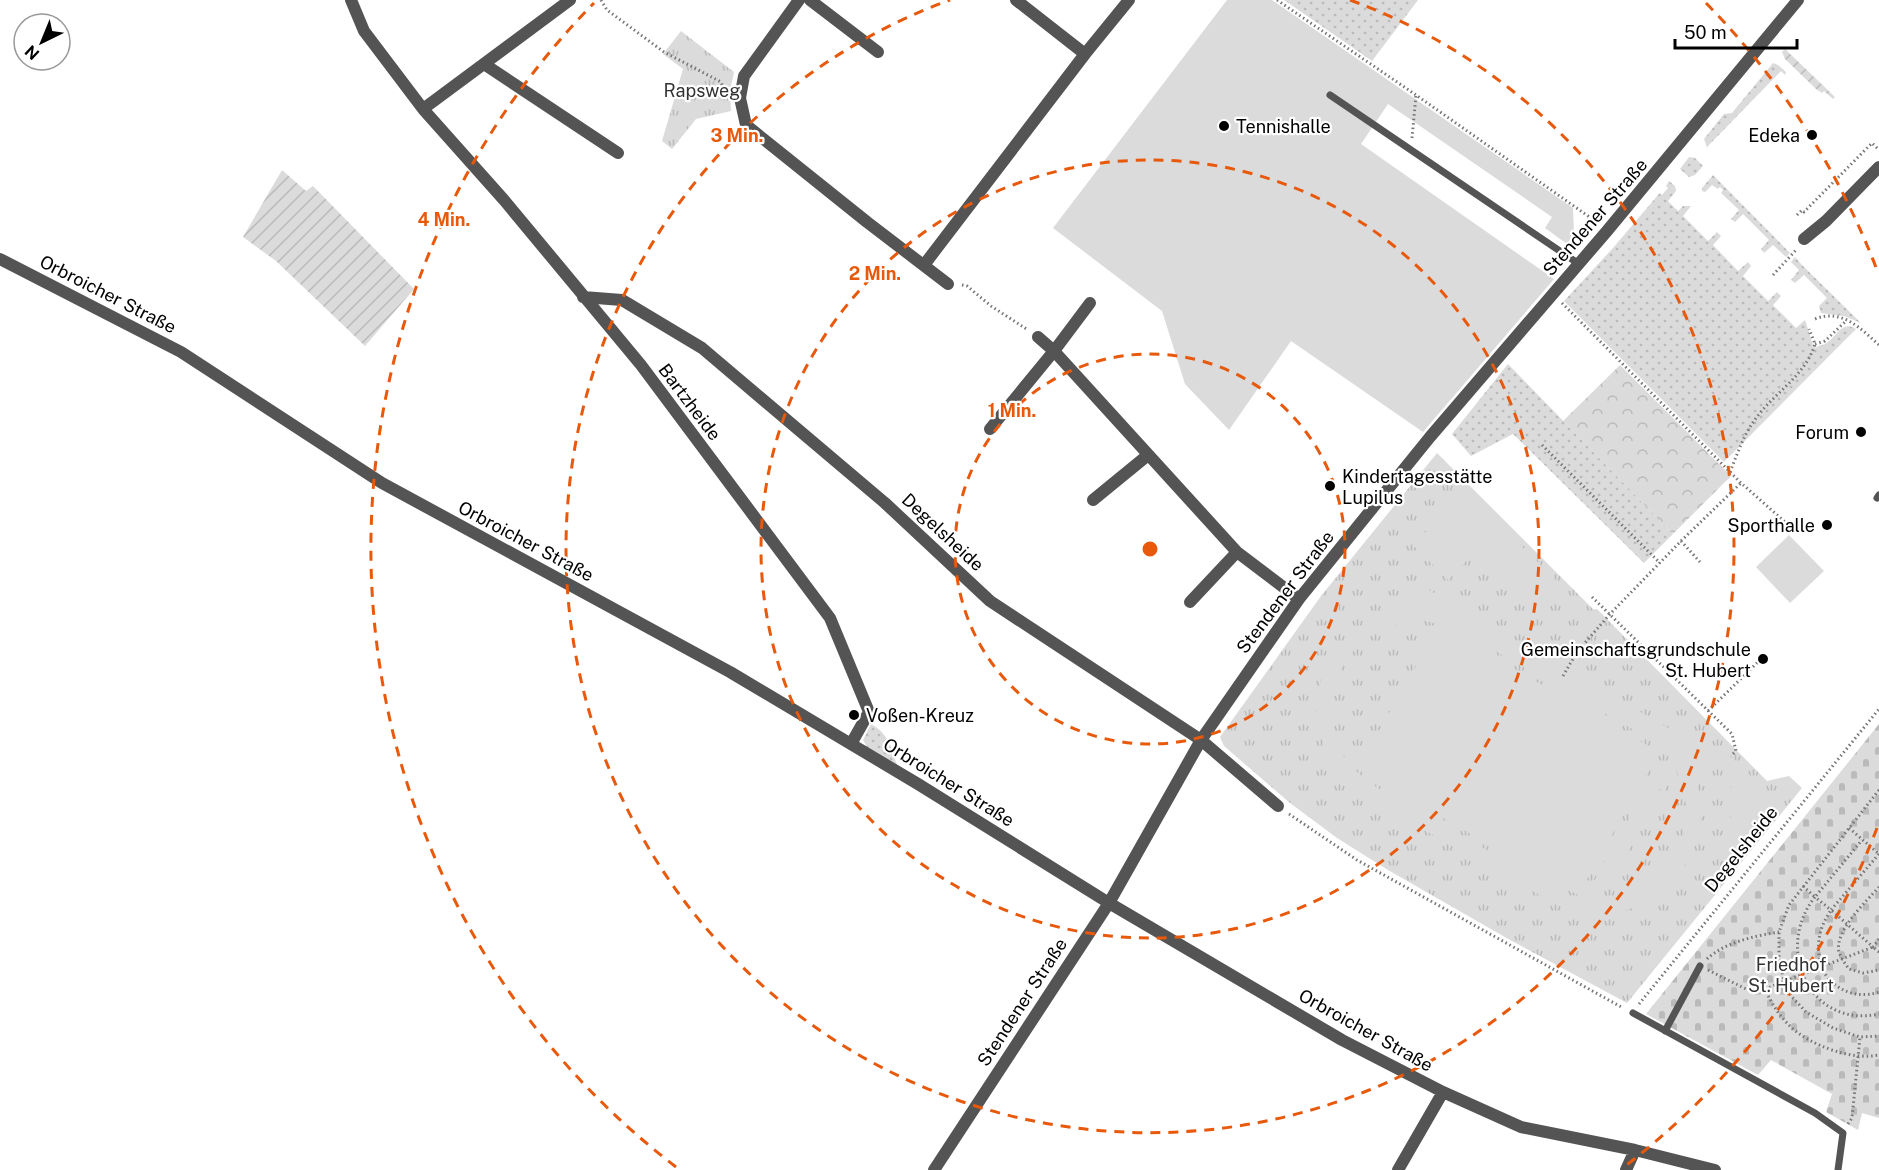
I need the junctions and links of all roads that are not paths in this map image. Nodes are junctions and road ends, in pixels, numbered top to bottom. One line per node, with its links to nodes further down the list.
1 (351, 0): 12 (street, Bartzheide)
2 (570, 0): 10 (street)
3 (799, 0): 18 (street)
4 (810, 0): 8 (street)
5 (1016, 0): 9 (street)
6 (1129, 0): 9 (street)
7 (1798, 0): 17 (street, Stendener Straße)
8 (878, 52)
9 (1085, 54): 18 (street)
10 (484, 64): 12 (street); 13 (street)
11 (1330, 95): 17 (lane)
12 (423, 110): 20 (street, Bartzheide)
13 (618, 153)
14 (1879, 167): 15 (street)
15 (1804, 239)
16 (0, 259): 31 (street, Orbroicher Straße)
17 (1579, 264): 28 (street, Stendener Straße)
18 (924, 266): 19 (street)
19 (948, 284)
20 (583, 297): 30 (street, Degelsheide); 31 (street, Bartzheide)
21 (1089, 303): 23 (street)
22 (1038, 337): 23 (street)
23 (1054, 351): 24 (street); 25 (street)
24 (990, 429)
25 (1148, 455): 26 (street); 27 (street)
26 (1093, 500)
27 (1236, 552): 28 (street); 29 (street)
28 (1299, 599): 30 (street, Stendener Straße)
29 (1190, 602)
30 (1201, 740): 32 (street, Degelsheide); 33 (street, Stendener Straße)
31 (851, 744): 33 (street, Orbroicher Straße)
32 (1278, 806)
33 (1109, 903): 37 (street, Orbroicher Straße); 39 (street, Stendener Straße)
34 (1700, 966): 36 (lane)
35 (1633, 1013): 36 (lane)
36 (1665, 1031): 43 (lane)
37 (1443, 1092): 38 (street, Orbroicher Straße); 40 (street)
38 (1635, 1150): 41 (street); 42 (street, Orbroicher Straße)
39 (934, 1170)
40 (1398, 1170)
41 (1626, 1170)
42 (1715, 1170)
43 (1838, 1170)

